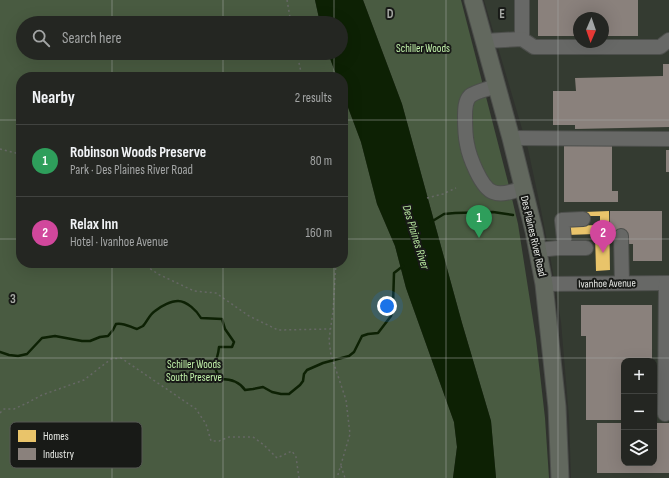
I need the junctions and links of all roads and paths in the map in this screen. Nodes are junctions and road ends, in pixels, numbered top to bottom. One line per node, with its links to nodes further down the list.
1 (287, 0): 4 (path)
2 (473, 0): 6 (main road, Des Plaines River Road)
3 (522, 0): 5 (street)
4 (290, 16)
5 (522, 39): 6 (street); 7 (street)
6 (484, 40): 10 (main road, Des Plaines River Road)
7 (669, 40)
8 (298, 60): 9 (path)
9 (301, 72)
10 (496, 86): 11 (main road, Des Plaines River Road); 16 (street)
11 (510, 138): 12 (street); 16 (main road, Des Plaines River Road)
12 (669, 139)
13 (0, 149): 14 (path)
14 (16, 153)
15 (456, 188): 17 (path)
16 (523, 188): 22 (main road, Des Plaines River Road)
17 (427, 198)
18 (583, 219): 20 (street)
19 (622, 236): 25 (street)
20 (565, 248): 21 (street); 22 (street)
21 (586, 248)
22 (538, 250): 27 (main road, Des Plaines River Road)
23 (149, 268): 28 (path)
24 (336, 268): 28 (path)
25 (622, 283): 26 (street, Ivanhoe Avenue); 27 (street, Ivanhoe Avenue)
26 (667, 283): 30 (street)
27 (544, 284): 35 (main road, Des Plaines River Road)
28 (330, 329): 31 (path)
29 (0, 413): 32 (path)
30 (665, 414)
31 (341, 465): 33 (path); 34 (path)
32 (299, 478)
33 (337, 478)
34 (344, 478)
35 (560, 478)

